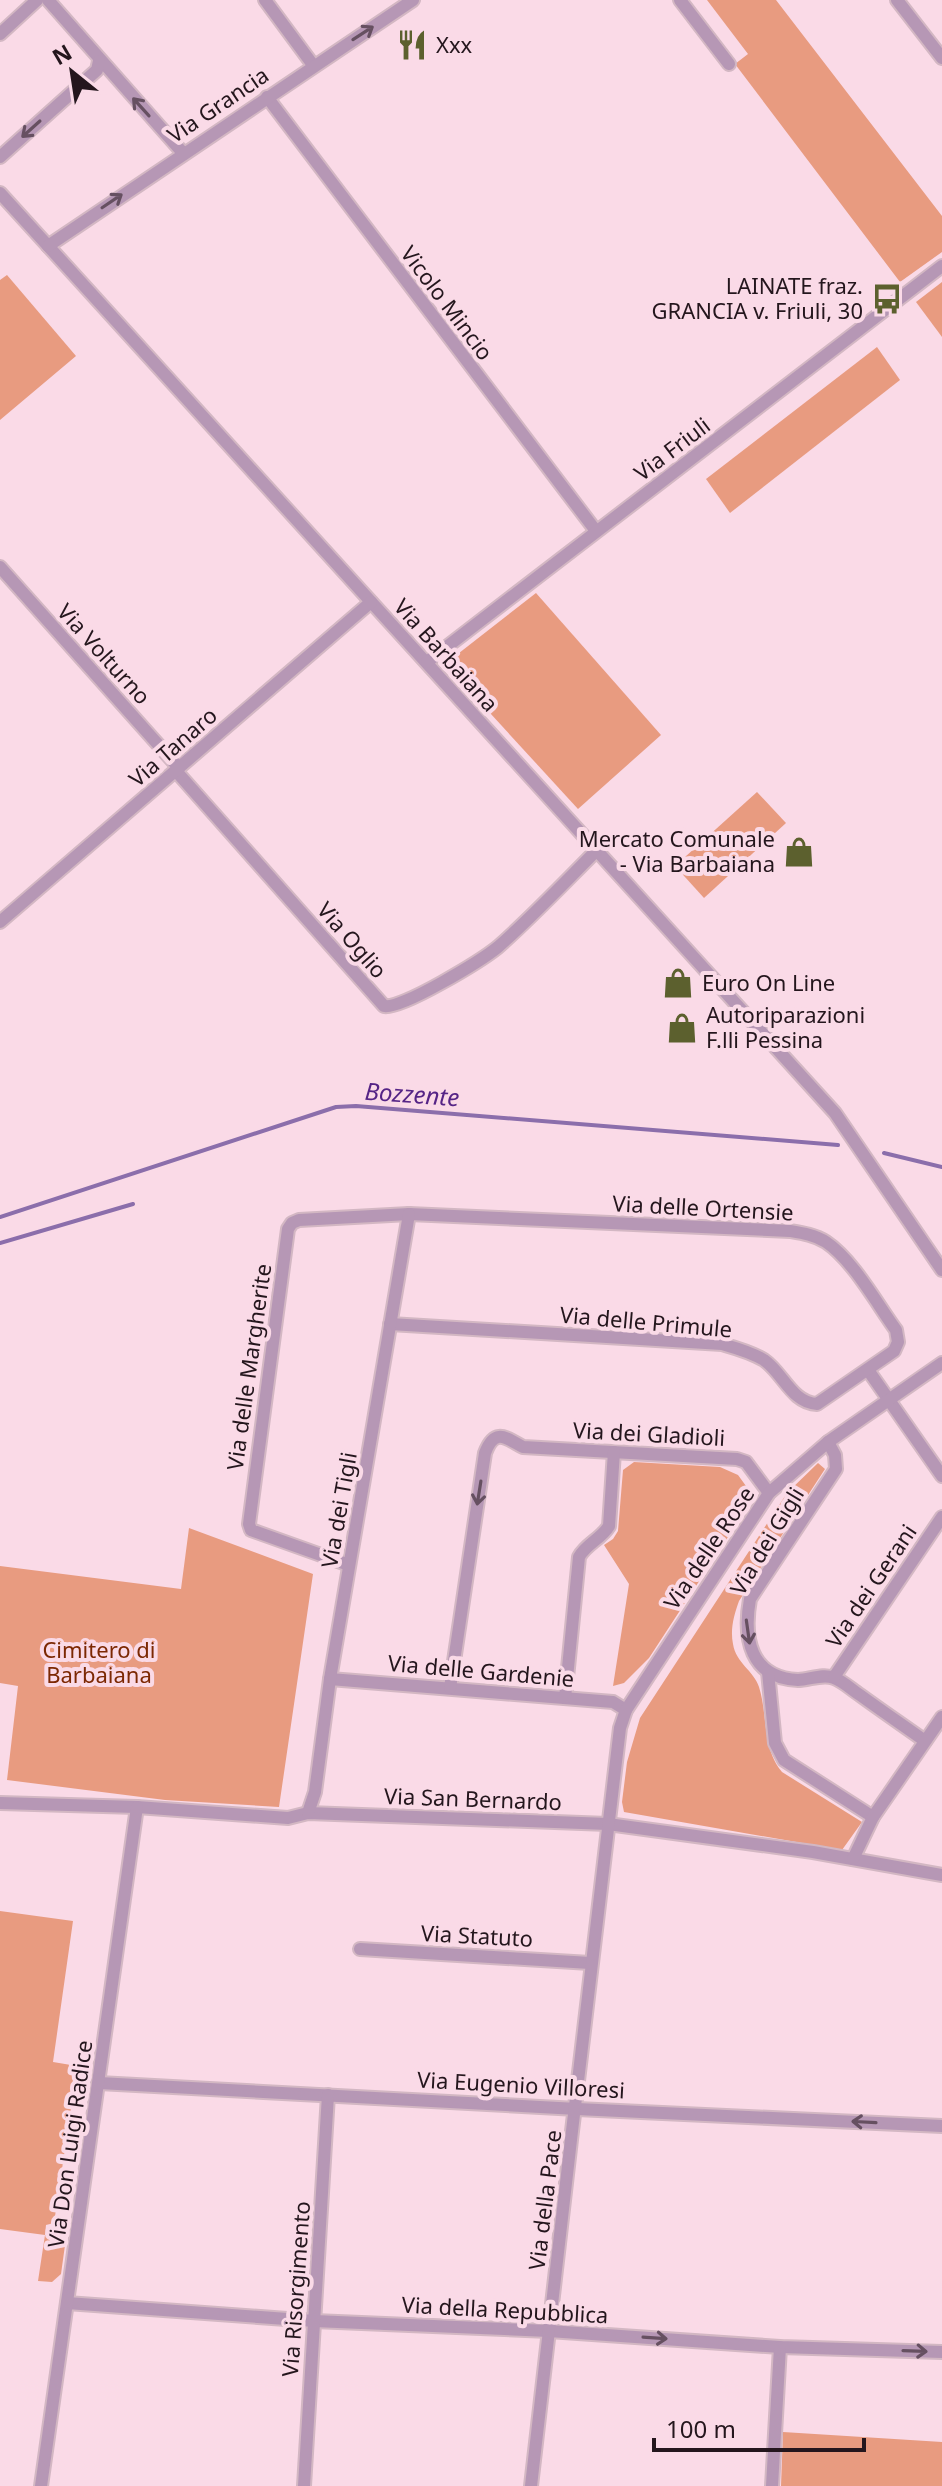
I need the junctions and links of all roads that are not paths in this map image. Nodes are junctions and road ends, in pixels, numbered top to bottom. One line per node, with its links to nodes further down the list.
1 (37, 0): 7 (street)
2 (48, 0): 9 (street)
3 (265, 0): 11 (street)
4 (413, 0): 11 (street, Via Grancia, one-way to 4)
5 (680, 0): 10 (street)
6 (897, 0): 8 (street)
7 (0, 34)
8 (942, 58)
9 (99, 61): 13 (street, one-way to 9); 14 (street, one-way to 14)
10 (729, 64)
11 (313, 65): 12 (street, Via Grancia)
12 (267, 97): 13 (street, Via Grancia); 18 (street, Vicolo Mincio)
13 (183, 153): 16 (street, Via Grancia, one-way to 13)
14 (0, 157)
15 (0, 193): 16 (street, Via Barbaiana)
16 (48, 246): 20 (street, Via Barbaiana)
17 (942, 266): 18 (street, Via Friuli)
18 (596, 531): 21 (street, Via Friuli)
19 (0, 567): 22 (street, Via Volturno)
20 (371, 602): 21 (street, Via Barbaiana); 22 (street, Via Tanaro)
21 (427, 662): 23 (street, Via Barbaiana)
22 (178, 769): 23 (street, Via Oglio); 25 (street, Via Tanaro)
23 (596, 851): 27 (street, Via Barbaiana)
24 (0, 903): 25 (street)
25 (5, 918)
26 (409, 1214): 28 (street, Via dei Tigli); 30 (street, Via delle Ortensie); 37 (street, Via delle Margherite)
27 (942, 1270)
28 (390, 1324): 30 (street, Via delle Primule); 37 (street, Via dei Tigli)
29 (942, 1363): 31 (street, Via delle Rose)
30 (868, 1370): 31 (street)
31 (890, 1400): 32 (street, Via delle Rose); 34 (street)
32 (828, 1442): 35 (street, Via delle Rose); 38 (street, Via dei Gigli, one-way to 38)
33 (614, 1452): 35 (street, Via dei Gladioli); 41 (street, Via dei Gladioli, one-way to 41); 42 (street)
34 (942, 1476)
35 (769, 1493): 43 (street, Via delle Rose)
36 (942, 1517): 39 (street, Via dei Gerani)
37 (349, 1565): 40 (street, Via dei Tigli)
38 (768, 1672): 39 (street); 49 (street)
39 (834, 1677): 45 (street)
40 (330, 1679): 41 (street, Via delle Gardenie); 48 (street, Via dei Tigli)
41 (450, 1688): 42 (street, Via delle Gardenie)
42 (565, 1698): 43 (street, Via delle Gardenie)
43 (626, 1710): 50 (street, Via delle Rose)
44 (942, 1717): 45 (street)
45 (925, 1741): 49 (street)
46 (0, 1803): 47 (street, Via San Bernardo)
47 (137, 1807): 48 (street, Via San Bernardo); 55 (street, Via Don Luigi Radice)
48 (308, 1813): 50 (street, Via San Bernardo)
49 (873, 1817): 51 (street)
50 (608, 1824): 51 (street, Via San Bernardo); 54 (street, Via della Pace)
51 (853, 1859): 52 (street, Via San Bernardo)
52 (942, 1875)
53 (360, 1949): 54 (street, Via Statuto)
54 (590, 1963): 57 (street, Via della Pace)
55 (99, 2083): 56 (street, Via Eugenio Villoresi); 59 (street, Via Don Luigi Radice)
56 (328, 2095): 57 (street, Via Eugenio Villoresi); 60 (street, Via Risorgimento)
57 (577, 2109): 58 (street, Via Eugenio Villoresi, one-way to 57); 61 (street, Via della Pace)
58 (942, 2126)
59 (67, 2303): 60 (street, Via della Repubblica); 64 (street, Via Don Luigi Radice)
60 (314, 2321): 61 (street, Via della Repubblica); 65 (street, Via Risorgimento)
61 (549, 2331): 62 (street, Via della Repubblica, one-way to 62); 66 (street, Via della Pace)
62 (780, 2347): 63 (street, Via della Repubblica, one-way to 63); 67 (street)
63 (942, 2352)
64 (41, 2486)
65 (304, 2486)
66 (531, 2486)
67 (772, 2486)

